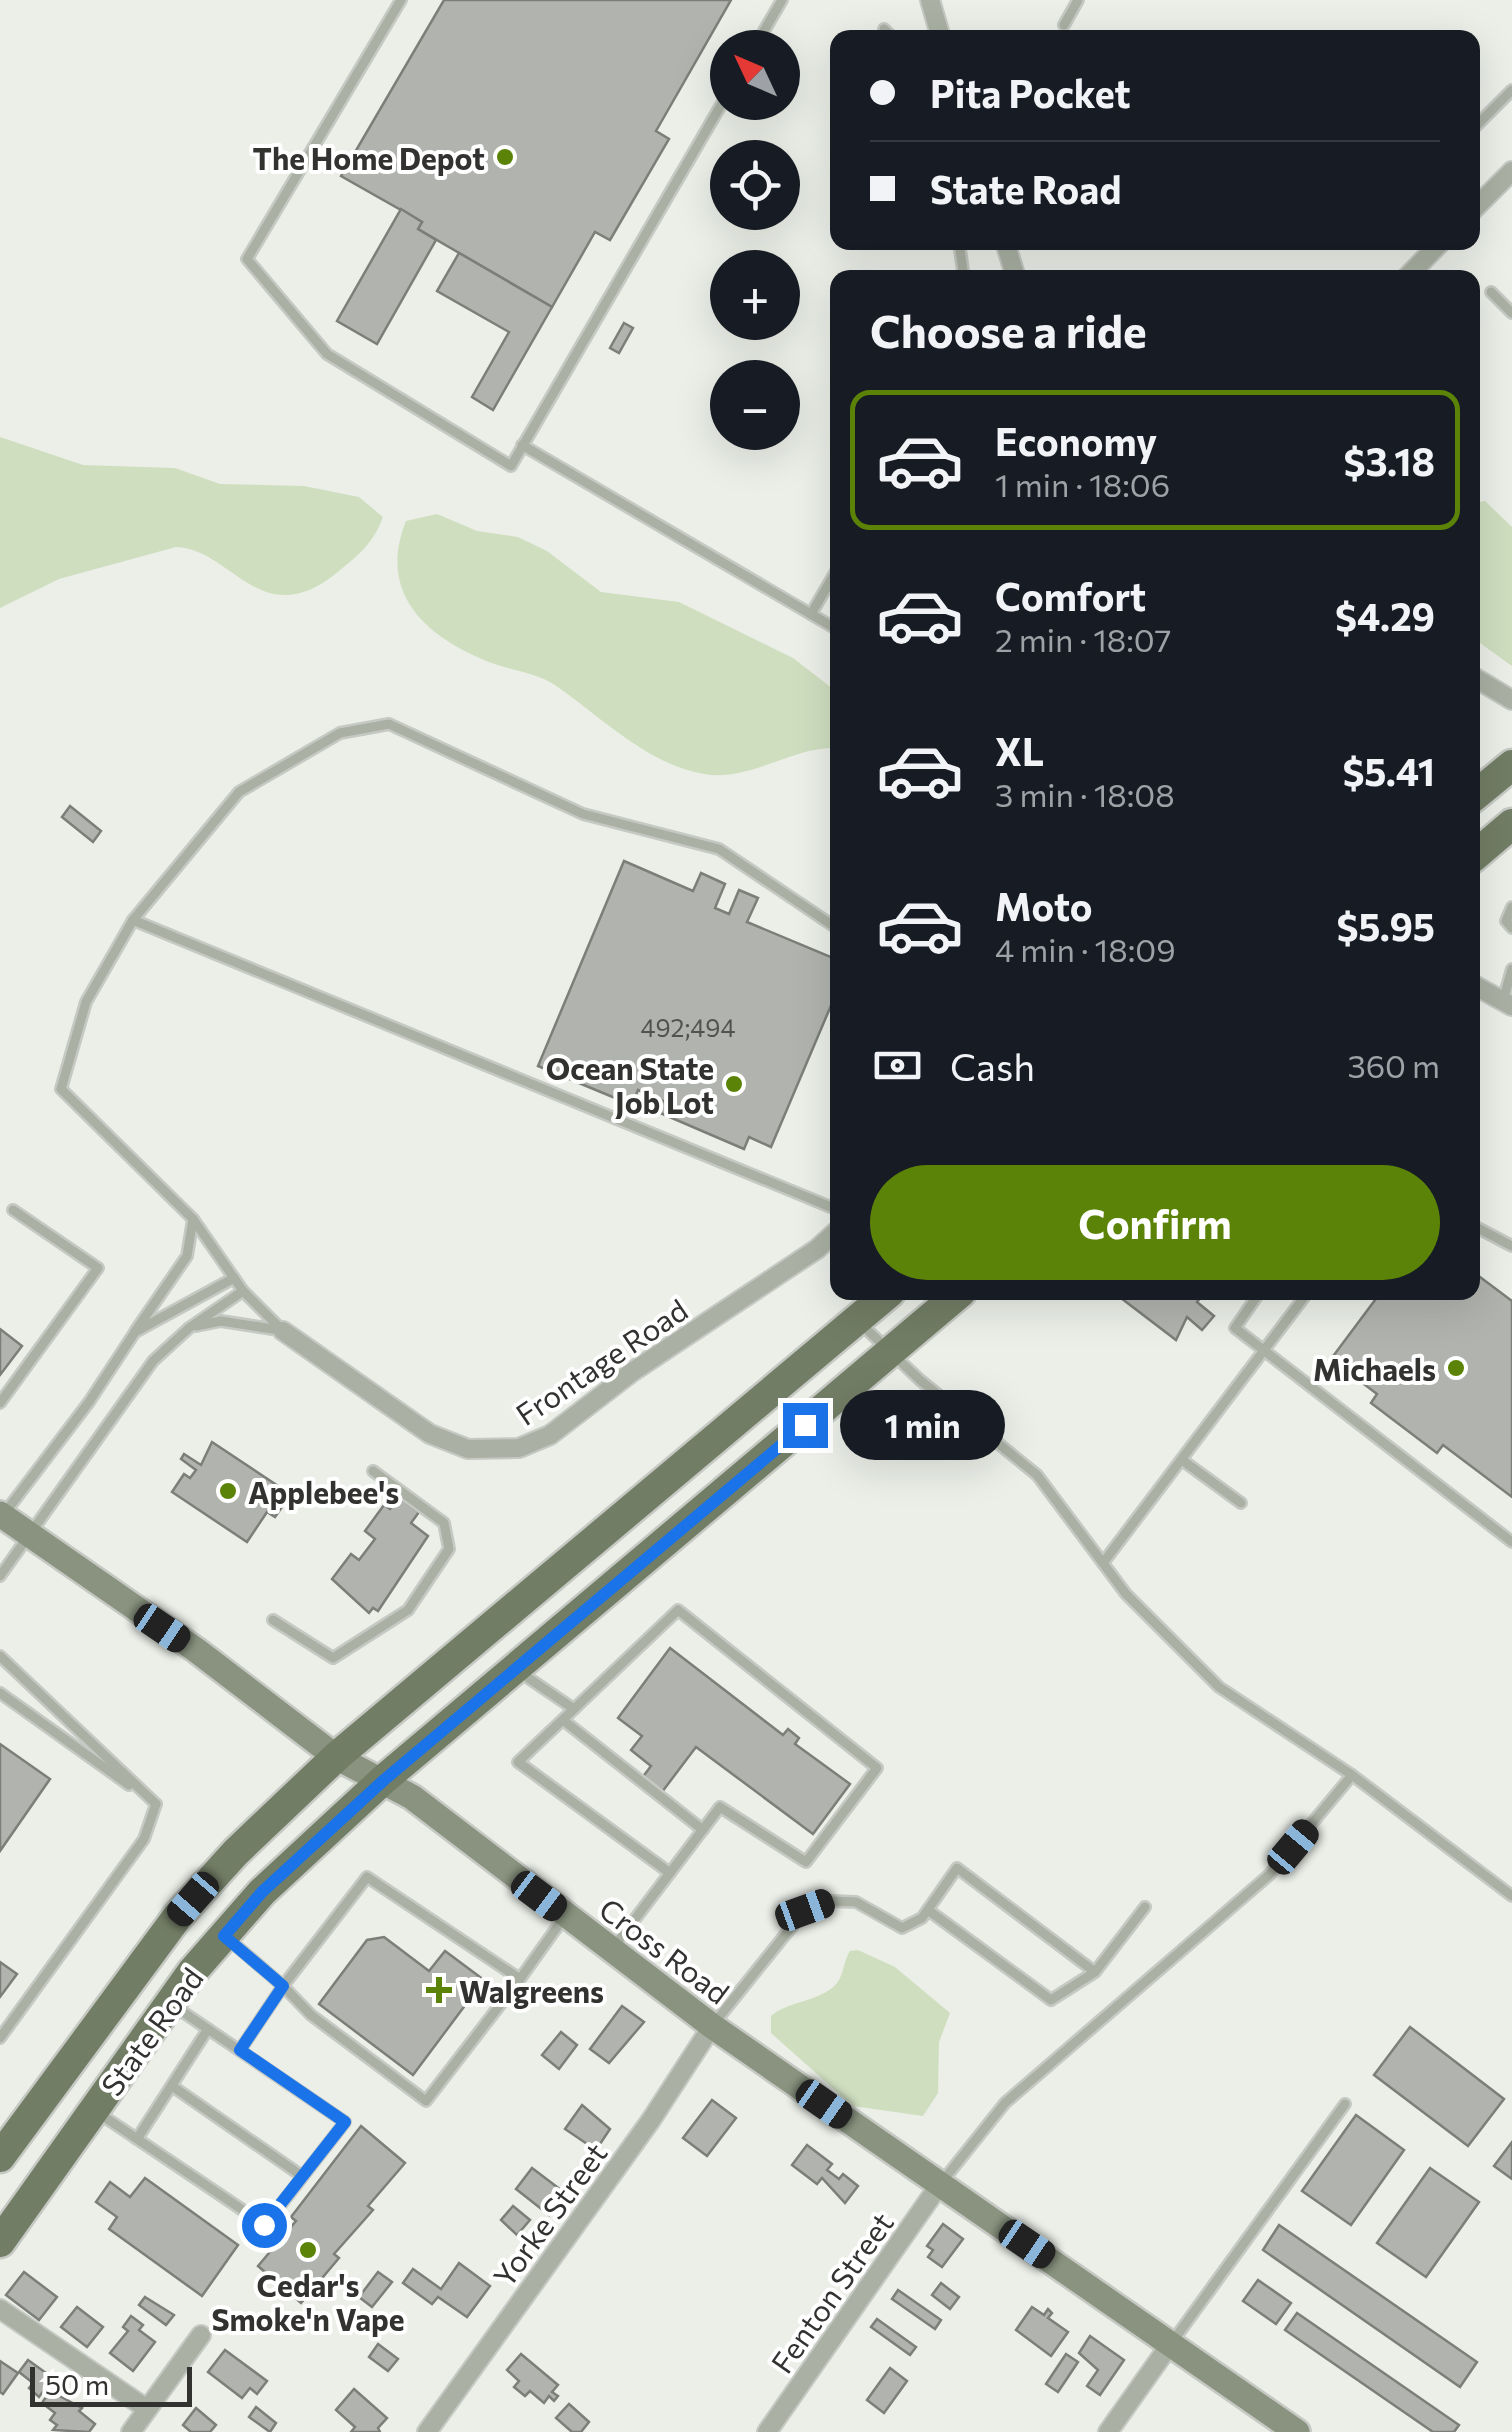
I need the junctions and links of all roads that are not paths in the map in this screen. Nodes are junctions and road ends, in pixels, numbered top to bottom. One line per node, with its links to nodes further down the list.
1 (401, 0): 17 (lane)
2 (782, 0): 6 (lane)
3 (930, 0): 7 (street)
4 (1078, 0): 5 (lane)
5 (1064, 25)
6 (764, 30)
7 (939, 30)
8 (1512, 90): 10 (lane)
9 (712, 120): 17 (lane)
10 (1480, 122)
11 (1512, 171): 12 (street)
12 (1480, 203)
13 (1431, 250): 14 (street)
14 (1413, 270)
15 (1492, 292): 16 (lane)
16 (1512, 314)
17 (522, 445): 19 (lane)
18 (830, 582): 19 (lane)
19 (811, 614): 20 (lane)
20 (830, 625)
21 (1480, 681): 22 (street)
22 (1512, 700)
23 (1512, 765): 24 (main road)
24 (1480, 791)
25 (1512, 824): 26 (main road)
26 (1480, 851)
27 (1512, 907): 30 (lane)
28 (133, 920): 29 (lane); 34 (lane); 36 (lane)
29 (830, 925)
30 (1512, 928)
31 (1512, 969): 33 (lane)
32 (1480, 988): 33 (street)
33 (1508, 1004)
34 (830, 1207)
35 (13, 1210): 52 (lane)
36 (193, 1219): 40 (lane); 49 (lane)
37 (1480, 1229): 39 (lane)
38 (830, 1237): 48 (street, Frontage Road)
39 (1512, 1246)
40 (234, 1278): 41 (lane); 49 (lane)
41 (243, 1291): 47 (lane); 48 (lane)
42 (881, 1300): 46 (main road, State Road)
43 (953, 1300): 51 (main road, State Road)
44 (1254, 1300): 50 (lane)
45 (1302, 1300): 50 (lane)
46 (858, 1320): 51 (lane); 67 (main road, State Road)
47 (189, 1328): 48 (lane); 57 (lane)
48 (284, 1331)
49 (135, 1332): 56 (lane)
50 (1264, 1351): 53 (lane); 58 (lane)
51 (890, 1354): 59 (lane); 63 (main road, State Road)
52 (0, 1403)
53 (1182, 1460): 55 (lane); 59 (lane)
54 (374, 1471): 61 (lane)
55 (1241, 1504)
56 (1, 1516): 57 (street, Cross Road)
57 (30, 1538): 60 (lane); 67 (street, Cross Road)
58 (1512, 1542)
59 (1103, 1563): 68 (lane)
60 (0, 1576)
61 (273, 1620)
62 (0, 1656): 70 (lane)
63 (515, 1670): 65 (lane); 69 (main road, State Road)
64 (0, 1693): 70 (lane)
65 (574, 1709): 66 (lane); 71 (lane)
66 (563, 1720): 71 (lane); 72 (lane)
67 (336, 1757): 69 (street, Cross Road); 91 (main road, State Road)
68 (1352, 1775): 73 (lane); 93 (lane)
69 (384, 1780): 76 (street, Cross Road); 77 (main road, State Road)
70 (156, 1804): 85 (lane)
71 (702, 1830): 72 (lane)
72 (670, 1873): 78 (lane)
73 (1512, 1896)
74 (1145, 1907): 79 (lane)
75 (928, 1910): 79 (lane); 79 (lane); 83 (lane)
76 (566, 1916): 78 (street, Cross Road); 80 (lane)
77 (224, 1936): 81 (lane); 82 (main road, State Road)
78 (612, 1950): 83 (street, Cross Road)
79 (1095, 1972)
80 (520, 1979): 81 (lane); 81 (lane)
81 (283, 1986): 86 (lane)
82 (170, 2003): 84 (lane); 89 (main road, State Road)
83 (712, 2026): 93 (street, Cross Road); 100 (street, Yorke Street)
84 (208, 2029): 86 (lane); 87 (lane)
85 (0, 2038)
86 (240, 2050): 92 (lane)
87 (172, 2086): 90 (lane); 92 (lane)
88 (1345, 2104): 97 (lane)
89 (94, 2110): 90 (lane); 94 (main road, State Road)
90 (137, 2139): 92 (lane)
91 (0, 2156)
92 (302, 2176)
93 (940, 2184): 97 (street, Cross Road); 101 (street, Fenton Street)
94 (0, 2242)
95 (0, 2308): 98 (street)
96 (201, 2335): 98 (street)
97 (1171, 2343): 102 (street); 103 (street, Cross Road)
98 (147, 2409): 99 (street)
99 (131, 2432)
100 (427, 2432)
101 (767, 2432)
102 (1108, 2432)
103 (1297, 2432)

